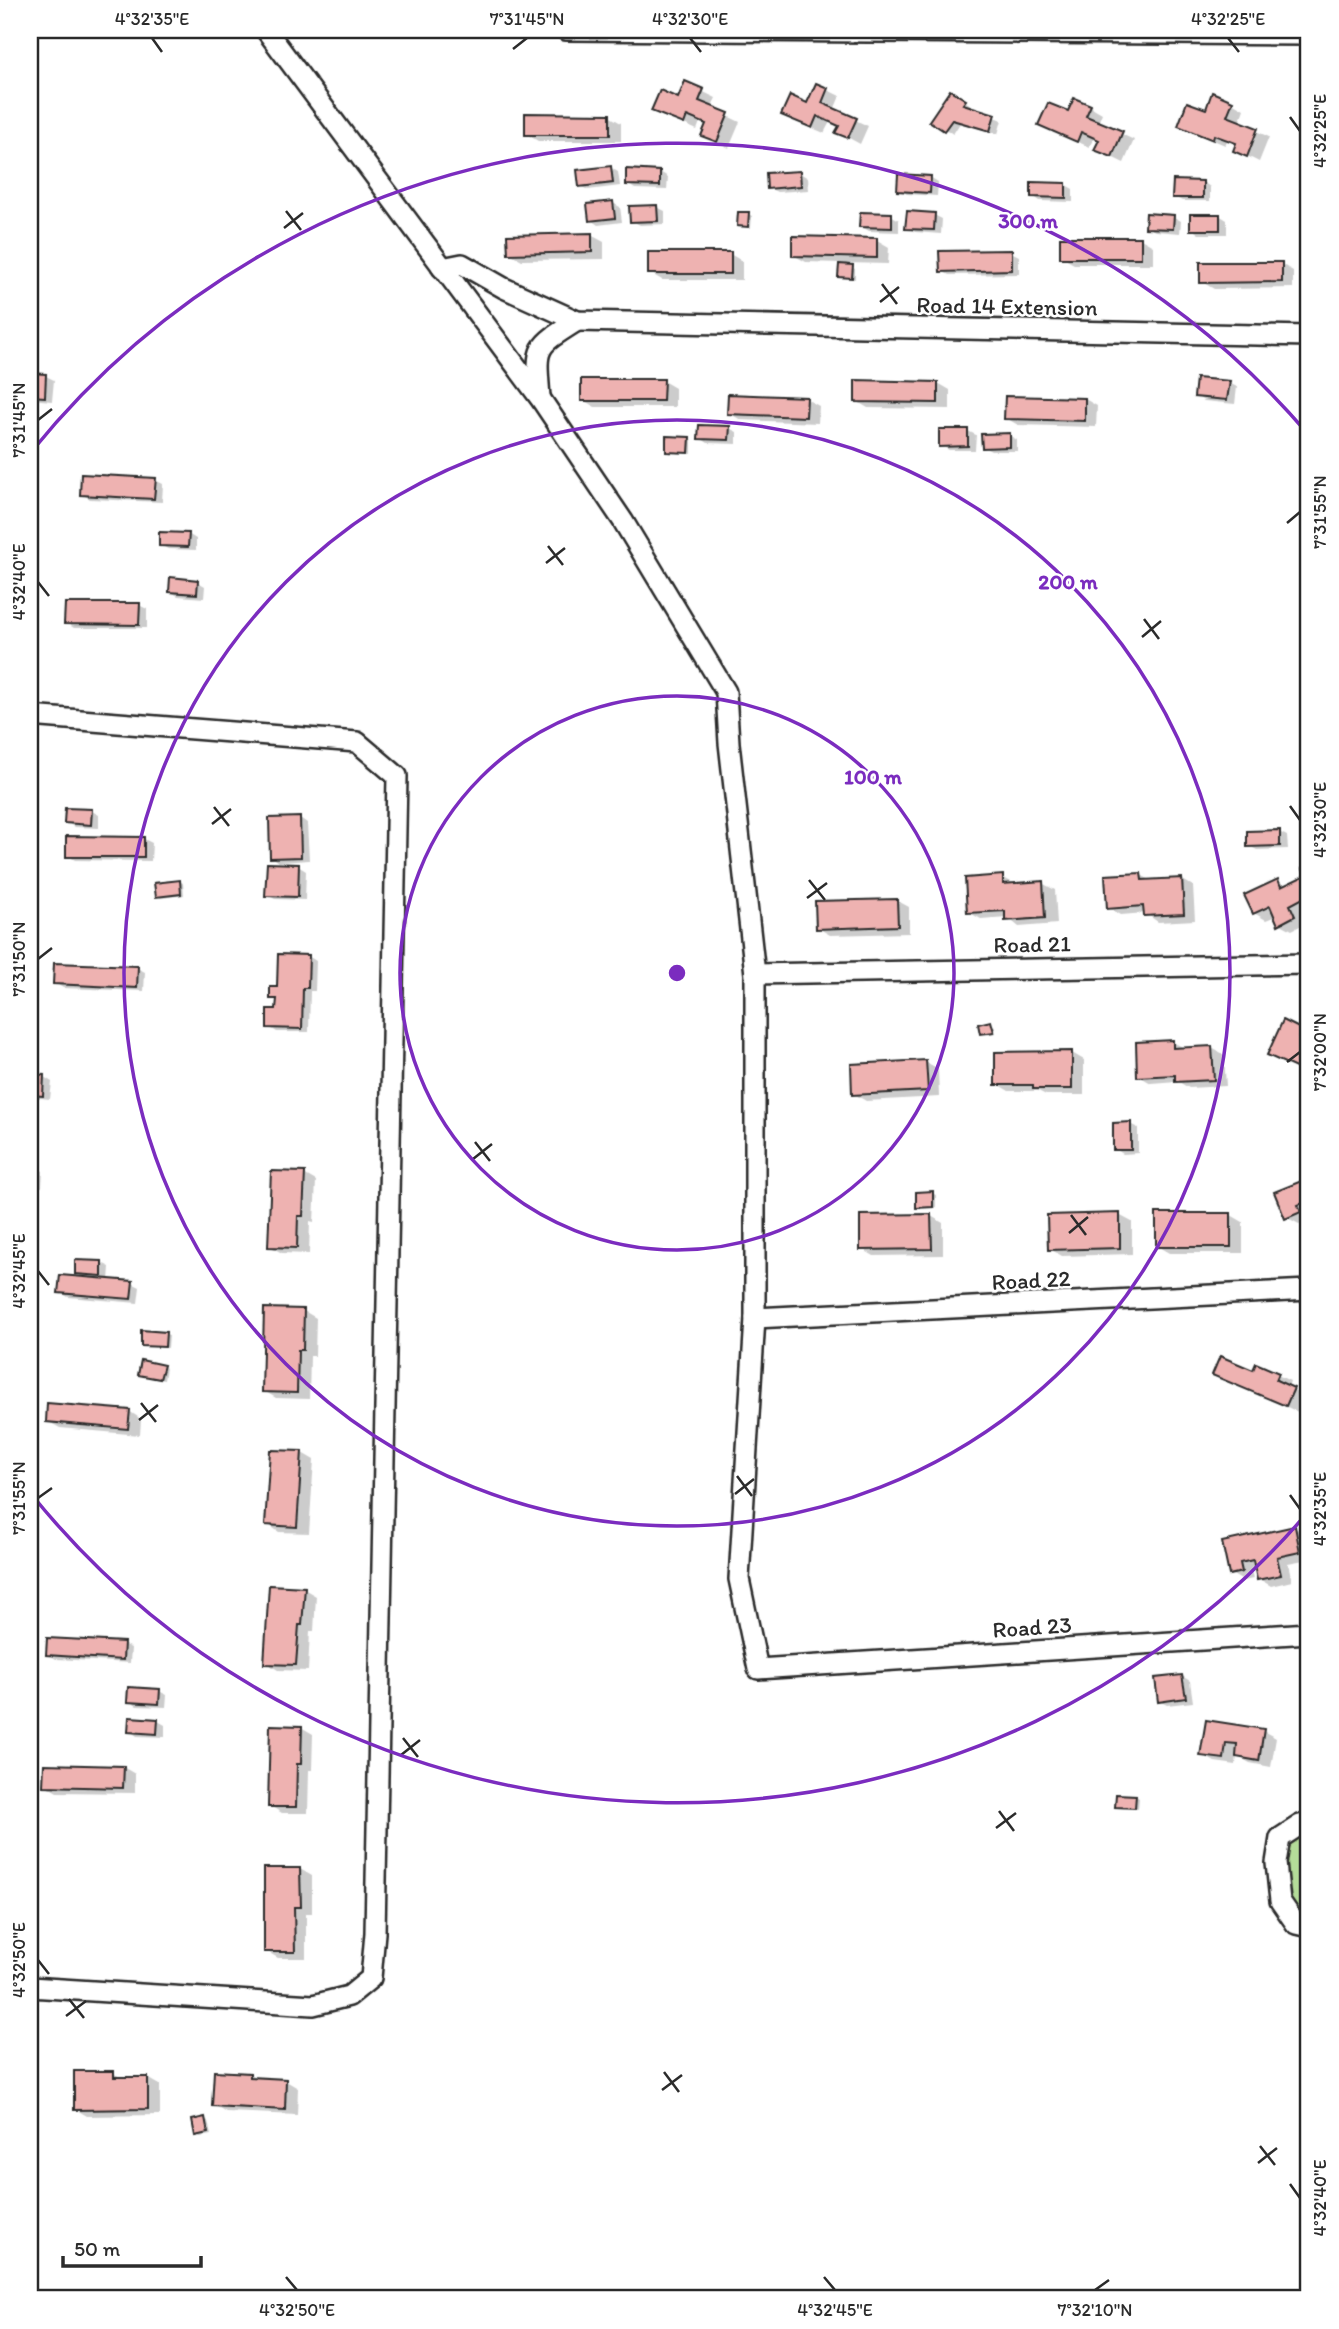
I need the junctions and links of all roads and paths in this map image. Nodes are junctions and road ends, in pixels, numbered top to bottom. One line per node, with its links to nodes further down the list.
1 (266, 30): 4 (street)
2 (566, 30): 3 (street)
3 (1309, 35)
4 (442, 268): 5 (street); 7 (street)
5 (577, 321): 6 (street, Road 14 Extension); 7 (street)
6 (1309, 336)
7 (540, 398): 10 (street)
8 (30, 716): 16 (street)
9 (1309, 964): 10 (street, Road 21)
10 (755, 974): 12 (street)
11 (1309, 1290): 12 (street, Road 22)
12 (755, 1318): 13 (street, Road 23)
13 (1309, 1633)
14 (1309, 1823): 15 (street)
15 (1309, 1927)
16 (30, 1987)

